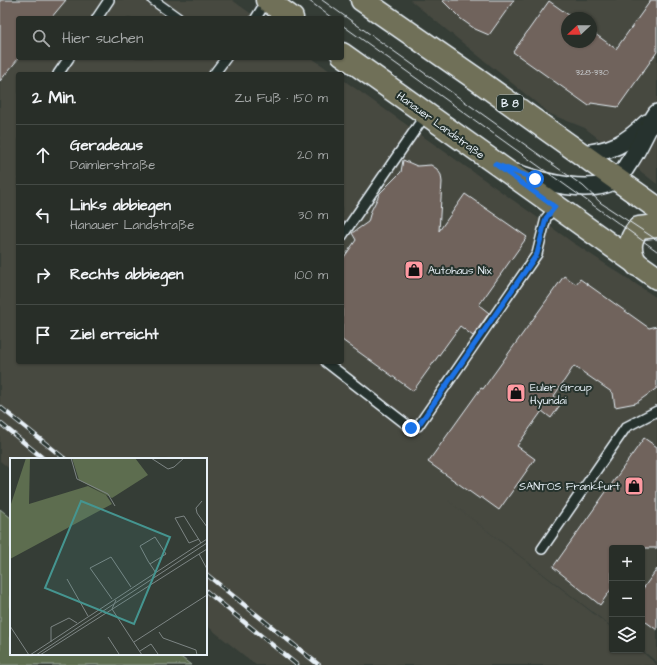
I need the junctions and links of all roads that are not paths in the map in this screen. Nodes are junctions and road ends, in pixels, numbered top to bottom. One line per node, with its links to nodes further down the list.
1 (109, 0): 5 (lane)
2 (153, 0): 6 (lane)
3 (267, 0): 7 (lane); 8 (main road)
4 (362, 0): 16 (main road, B 8)
5 (98, 16)
6 (175, 16)
7 (257, 16)
8 (289, 16)
9 (344, 55): 14 (main road, Hanauer Landstraße)
10 (68, 60): 12 (lane)
11 (224, 60): 13 (lane)
12 (59, 72)
13 (216, 72)
14 (426, 114): 17 (main road, Hanauer Landstraße); 22 (lane)
15 (656, 115): 16 (street); 18 (street)
16 (580, 154): 18 (main road, B 8)
17 (495, 164): 18 (street); 19 (main road, Hanauer Landstraße)
18 (616, 179): 20 (main road, B 8)
19 (555, 207): 23 (main road, Hanauer Landstraße); 25 (lane)
20 (657, 208)
21 (657, 226): 23 (main road)
22 (344, 233)
23 (637, 265): 24 (main road, Hanauer Landstraße)
24 (657, 278)
25 (329, 364)
26 (657, 412): 27 (lane)
27 (542, 549)

